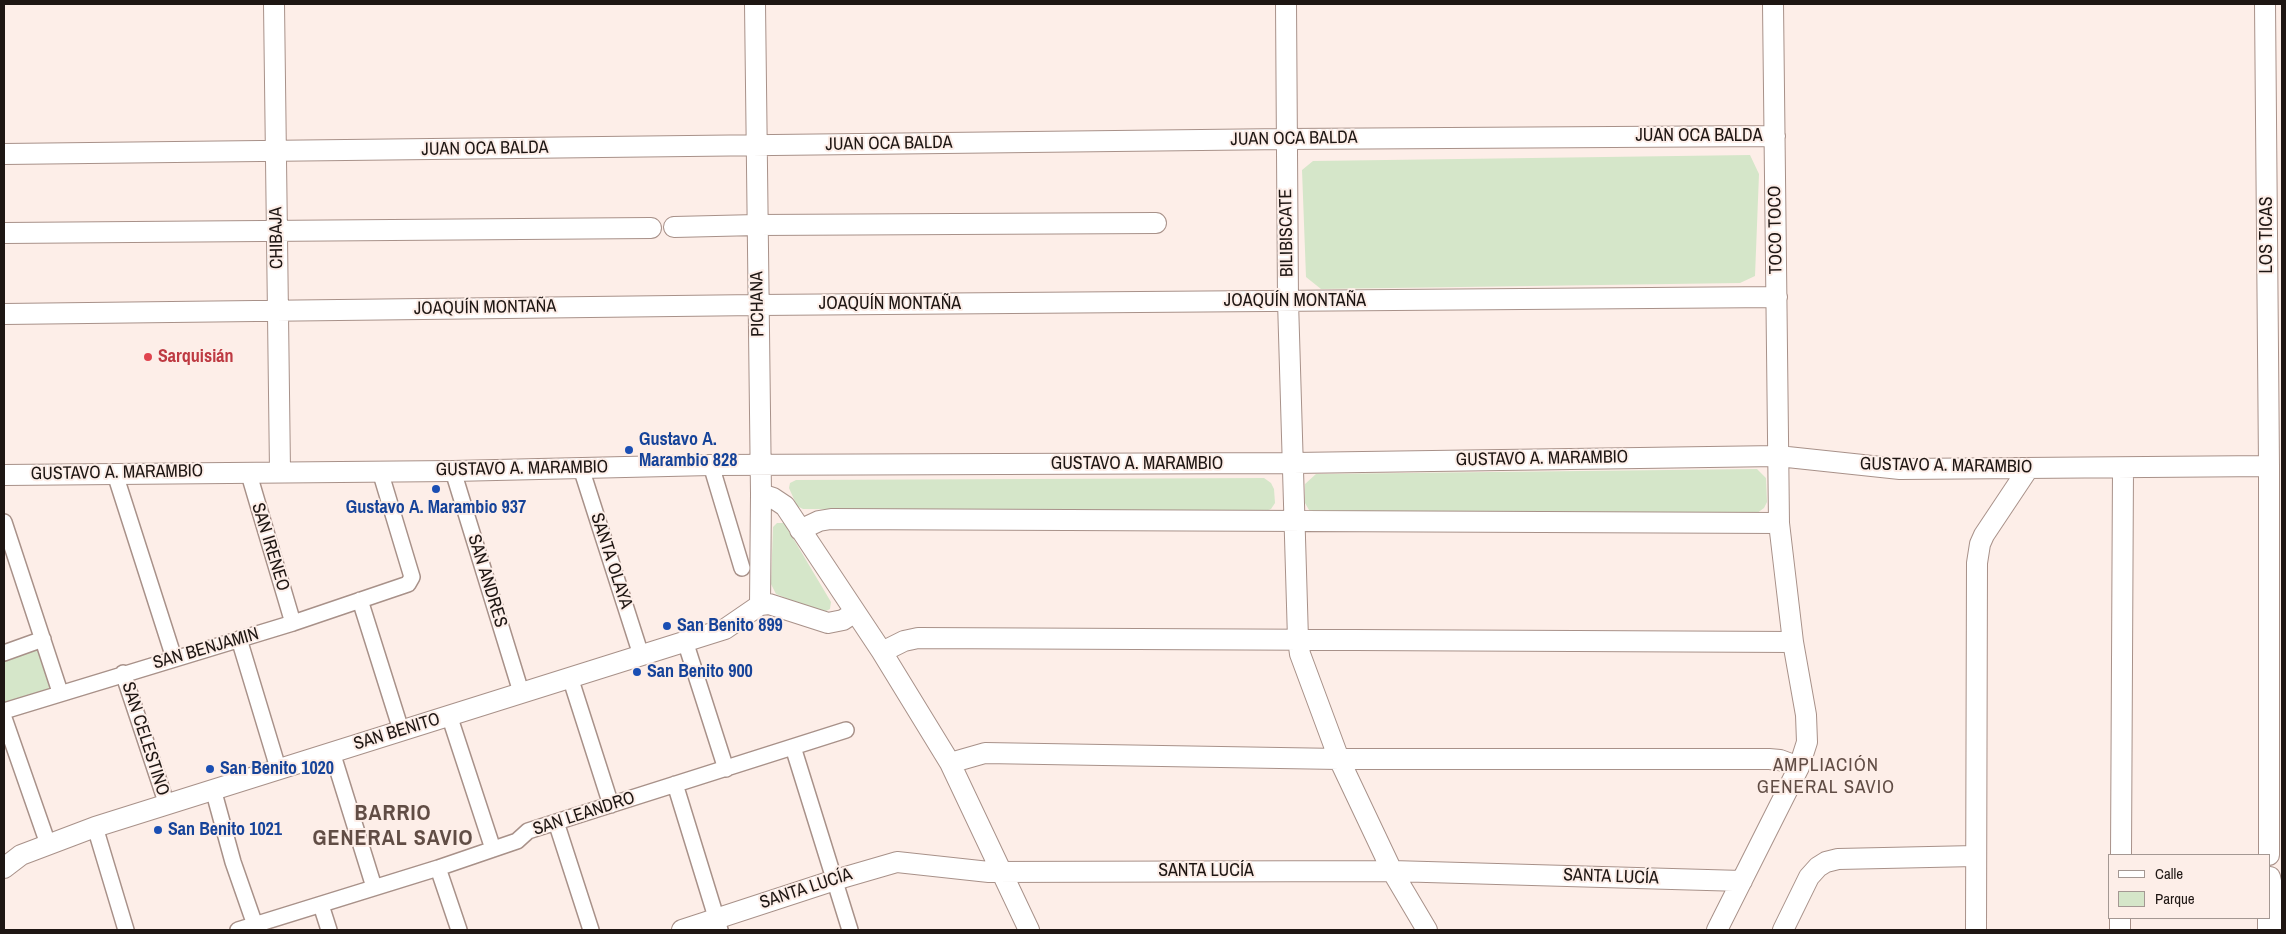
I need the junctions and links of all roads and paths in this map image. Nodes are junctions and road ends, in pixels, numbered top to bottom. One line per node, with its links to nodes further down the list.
1 (274, 4): 9 (street, CHIBAJA)
2 (755, 4): 8 (street, PICHANA)
3 (1286, 4): 7 (street, BILIBISCATE)
4 (1774, 4): 6 (street, TOCO TOCO)
5 (2265, 4): 26 (street, LOS TICAS)
6 (1775, 136): 7 (street, JUAN OCA BALDA); 17 (street, TOCO TOCO)
7 (1286, 139): 8 (street, JUAN OCA BALDA); 18 (street, BILIBISCATE)
8 (757, 146): 9 (street, JUAN OCA BALDA); 12 (street, PICHANA)
9 (276, 152): 10 (street, JUAN OCA BALDA); 15 (street, CHIBAJA)
10 (4, 154)
11 (1156, 223): 12 (street)
12 (757, 224): 13 (street); 19 (street, PICHANA)
13 (674, 227)
14 (651, 228): 15 (street)
15 (277, 232): 16 (street); 20 (street, CHIBAJA)
16 (4, 233)
17 (1777, 297): 18 (street, JOAQUÍN MONTAÑA); 22 (street, TOCO TOCO)
18 (1288, 301): 19 (street, JOAQUÍN MONTAÑA); 23 (street, BILIBISCATE)
19 (758, 305): 20 (street, JOAQUÍN MONTAÑA); 25 (street, PICHANA)
20 (279, 310): 21 (street, JOAQUÍN MONTAÑA); 33 (street, CHIBAJA)
21 (4, 314)
22 (1778, 456): 23 (street, GUSTAVO A. MARAMBIO); 29 (street, GUSTAVO A. MARAMBIO); 39 (street, TOCO TOCO)
23 (1294, 463): 25 (street, GUSTAVO A. MARAMBIO); 38 (street, BILIBISCATE)
24 (711, 465): 25 (street, GUSTAVO A. MARAMBIO); 27 (street, GUSTAVO A. MARAMBIO); 41 (street)
25 (761, 466): 36 (street, PICHANA)
26 (2269, 466): 28 (street, GUSTAVO A. MARAMBIO); 80 (street, LOS TICAS)
27 (581, 468): 32 (street, GUSTAVO A. MARAMBIO); 53 (street, SANTA OLAYA)
28 (2123, 468): 29 (street, GUSTAVO A. MARAMBIO); 79 (street)
29 (2028, 469): 81 (street)
30 (248, 471): 33 (street, GUSTAVO A. MARAMBIO); 34 (street, GUSTAVO A. MARAMBIO); 45 (street, SAN IRENEO)
31 (380, 471): 32 (street, GUSTAVO A. MARAMBIO); 33 (street, GUSTAVO A. MARAMBIO); 42 (street, SAN BENJAMIN)
32 (453, 471): 58 (street, SAN ANDRES)
33 (280, 472)
34 (115, 474): 35 (street, GUSTAVO A. MARAMBIO); 54 (street)
35 (4, 475)
36 (761, 494): 40 (street); 43 (street, PICHANA)
37 (4, 522): 46 (street)
38 (1294, 522): 39 (street); 40 (street); 47 (street, BILIBISCATE)
39 (1779, 523): 50 (street, TOCO TOCO)
40 (800, 530): 44 (street)
41 (742, 568)
42 (360, 600): 45 (street, SAN BENJAMIN); 62 (street)
43 (760, 605): 44 (street); 49 (street, SAN BENITO)
44 (855, 612): 51 (street)
45 (293, 623): 48 (street, SAN BENJAMIN)
46 (43, 639): 52 (street); 57 (street)
47 (1298, 639): 50 (street); 51 (street); 66 (street, BILIBISCATE)
48 (239, 640): 54 (street, SAN BENJAMIN); 69 (street)
49 (685, 641): 53 (street, SAN BENITO); 70 (street)
50 (1793, 642): 68 (street, TOCO TOCO)
51 (882, 652): 67 (street)
52 (4, 653)
53 (641, 654): 56 (street, SAN BENITO)
54 (174, 658): 55 (street, SAN BENJAMIN)
55 (123, 673): 57 (street, SAN BENJAMIN); 73 (street, SAN CELESTINO)
56 (570, 677): 58 (street, SAN BENITO); 74 (street)
57 (60, 692): 59 (street, SAN BENJAMIN)
58 (521, 692): 60 (street, SAN BENITO)
59 (4, 711)
60 (449, 715): 62 (street, SAN BENITO); 78 (street)
61 (4, 718): 77 (street)
62 (401, 730): 65 (street, SAN BENITO)
63 (846, 730): 64 (street, SAN LEANDRO)
64 (793, 747): 70 (street, SAN LEANDRO); 86 (street)
65 (332, 752): 69 (street, SAN BENITO); 89 (street)
66 (1339, 759): 67 (street); 68 (street); 85 (street, BILIBISCATE)
67 (950, 763): 84 (street)
68 (1799, 767): 87 (street, TOCO TOCO)
69 (278, 768): 72 (street, SAN BENITO)
70 (726, 769): 71 (street, SAN LEANDRO)
71 (675, 784): 74 (street, SAN LEANDRO); 93 (street)
72 (213, 789): 73 (street, SAN BENITO); 92 (street)
73 (167, 805): 76 (street, SAN BENITO)
74 (611, 805): 75 (street, SAN LEANDRO)
75 (556, 822): 78 (street, SAN LEANDRO); 98 (street)
76 (95, 828): 77 (street, SAN BENITO); 94 (street)
77 (48, 844): 82 (street, SAN BENITO)
78 (494, 849): 83 (street, SAN LEANDRO)
79 (2121, 854)
80 (2269, 854)
81 (1975, 856): 104 (street); 105 (street)
82 (4, 868)
83 (438, 868): 89 (street, SAN LEANDRO); 97 (street)
84 (1002, 871): 85 (street, SANTA LUCÍA); 86 (street, SANTA LUCÍA); 101 (street)
85 (1392, 871): 87 (street, SANTA LUCÍA); 102 (street, BILIBISCATE)
86 (835, 880): 93 (street, SANTA LUCÍA); 100 (street)
87 (1742, 880): 103 (street, TOCO TOCO)
88 (2271, 882): 91 (street)
89 (374, 887): 90 (street, SAN LEANDRO)
90 (321, 906): 92 (street, SAN LEANDRO); 96 (street)
91 (2282, 923)
92 (255, 924): 95 (street, SAN LEANDRO)
93 (718, 925): 99 (street, SANTA LUCÍA)
94 (126, 930)
95 (238, 930)
96 (329, 930)
97 (459, 930)
98 (591, 930)
99 (682, 930)
100 (850, 930)
101 (1029, 930)
102 (1427, 930)
103 (1717, 930)
104 (1783, 930)
105 (1976, 930)

